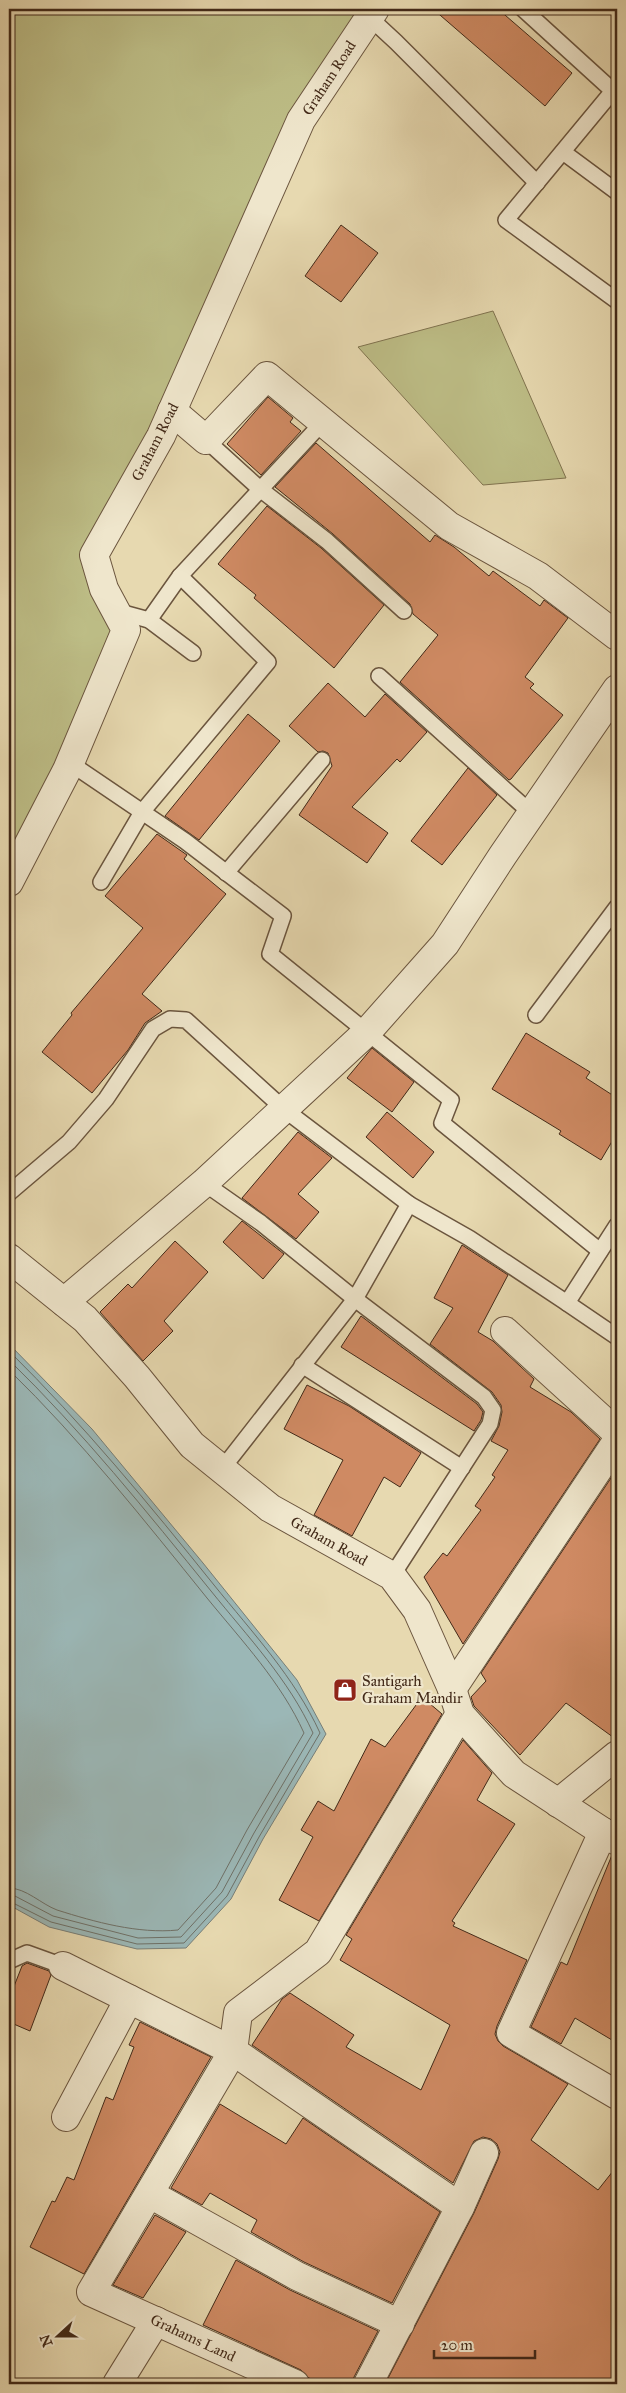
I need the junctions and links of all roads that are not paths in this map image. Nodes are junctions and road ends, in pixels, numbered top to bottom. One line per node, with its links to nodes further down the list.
1 (523, 9): 3 (lane)
2 (372, 13): 5 (lane); 8 (street, Graham Road)
3 (615, 89): 4 (lane)
4 (563, 152): 5 (lane); 6 (lane)
5 (536, 183): 7 (lane)
6 (617, 192)
7 (617, 301)
8 (172, 411): 10 (street); 13 (street, Graham Road)
9 (323, 422): 10 (street); 11 (lane); 16 (street)
10 (206, 440): 11 (lane)
11 (260, 489): 12 (lane); 14 (lane)
12 (180, 576): 15 (lane); 22 (lane)
13 (116, 611): 15 (lane); 21 (street, Graham Road)
14 (404, 611)
15 (149, 620): 17 (lane)
16 (617, 636)
17 (193, 653)
18 (379, 676): 23 (lane)
19 (617, 689): 23 (street)
20 (322, 760): 24 (lane)
21 (70, 763): 22 (lane); 25 (street, Graham Road)
22 (142, 812): 24 (lane); 26 (lane)
23 (531, 813): 29 (street)
24 (226, 873): 29 (lane)
25 (9, 882)
26 (101, 882)
27 (617, 907): 28 (lane)
28 (536, 1014)
29 (366, 1032): 30 (street); 35 (lane)
30 (285, 1110): 31 (street); 32 (lane); 33 (lane)
31 (204, 1183): 37 (lane); 38 (street)
32 (9, 1193)
33 (409, 1204): 37 (lane); 39 (lane)
34 (617, 1225): 35 (lane)
35 (600, 1251): 39 (lane)
36 (9, 1258): 38 (street, Graham Road)
37 (355, 1299): 42 (lane); 45 (lane)
38 (64, 1302): 46 (street, Graham Road)
39 (567, 1303): 41 (lane)
40 (505, 1330): 43 (street)
41 (617, 1337)
42 (302, 1365): 45 (lane); 46 (lane)
43 (617, 1433)
44 (617, 1441): 48 (street)
45 (462, 1468): 47 (lane)
46 (222, 1469): 47 (street, Graham Road)
47 (392, 1576): 48 (street, Graham Road)
48 (456, 1702): 50 (street, Graham Road); 55 (street)
49 (617, 1755): 50 (street)
50 (558, 1803): 51 (street, Graham Road)
51 (610, 1837): 56 (street)
52 (9, 1961): 53 (lane)
53 (63, 1966): 54 (street)
54 (129, 1999): 55 (street); 57 (street)
55 (233, 2051): 59 (street); 60 (street)
56 (617, 2095)
57 (66, 2117)
58 (484, 2153): 60 (street)
59 (150, 2194): 61 (street, Grahams Land); 62 (street)
60 (460, 2207): 62 (street)
61 (156, 2321): 63 (street); 64 (street, Grahams Land)
62 (400, 2324): 65 (street)
63 (117, 2384)
64 (295, 2384)
65 (368, 2384)

